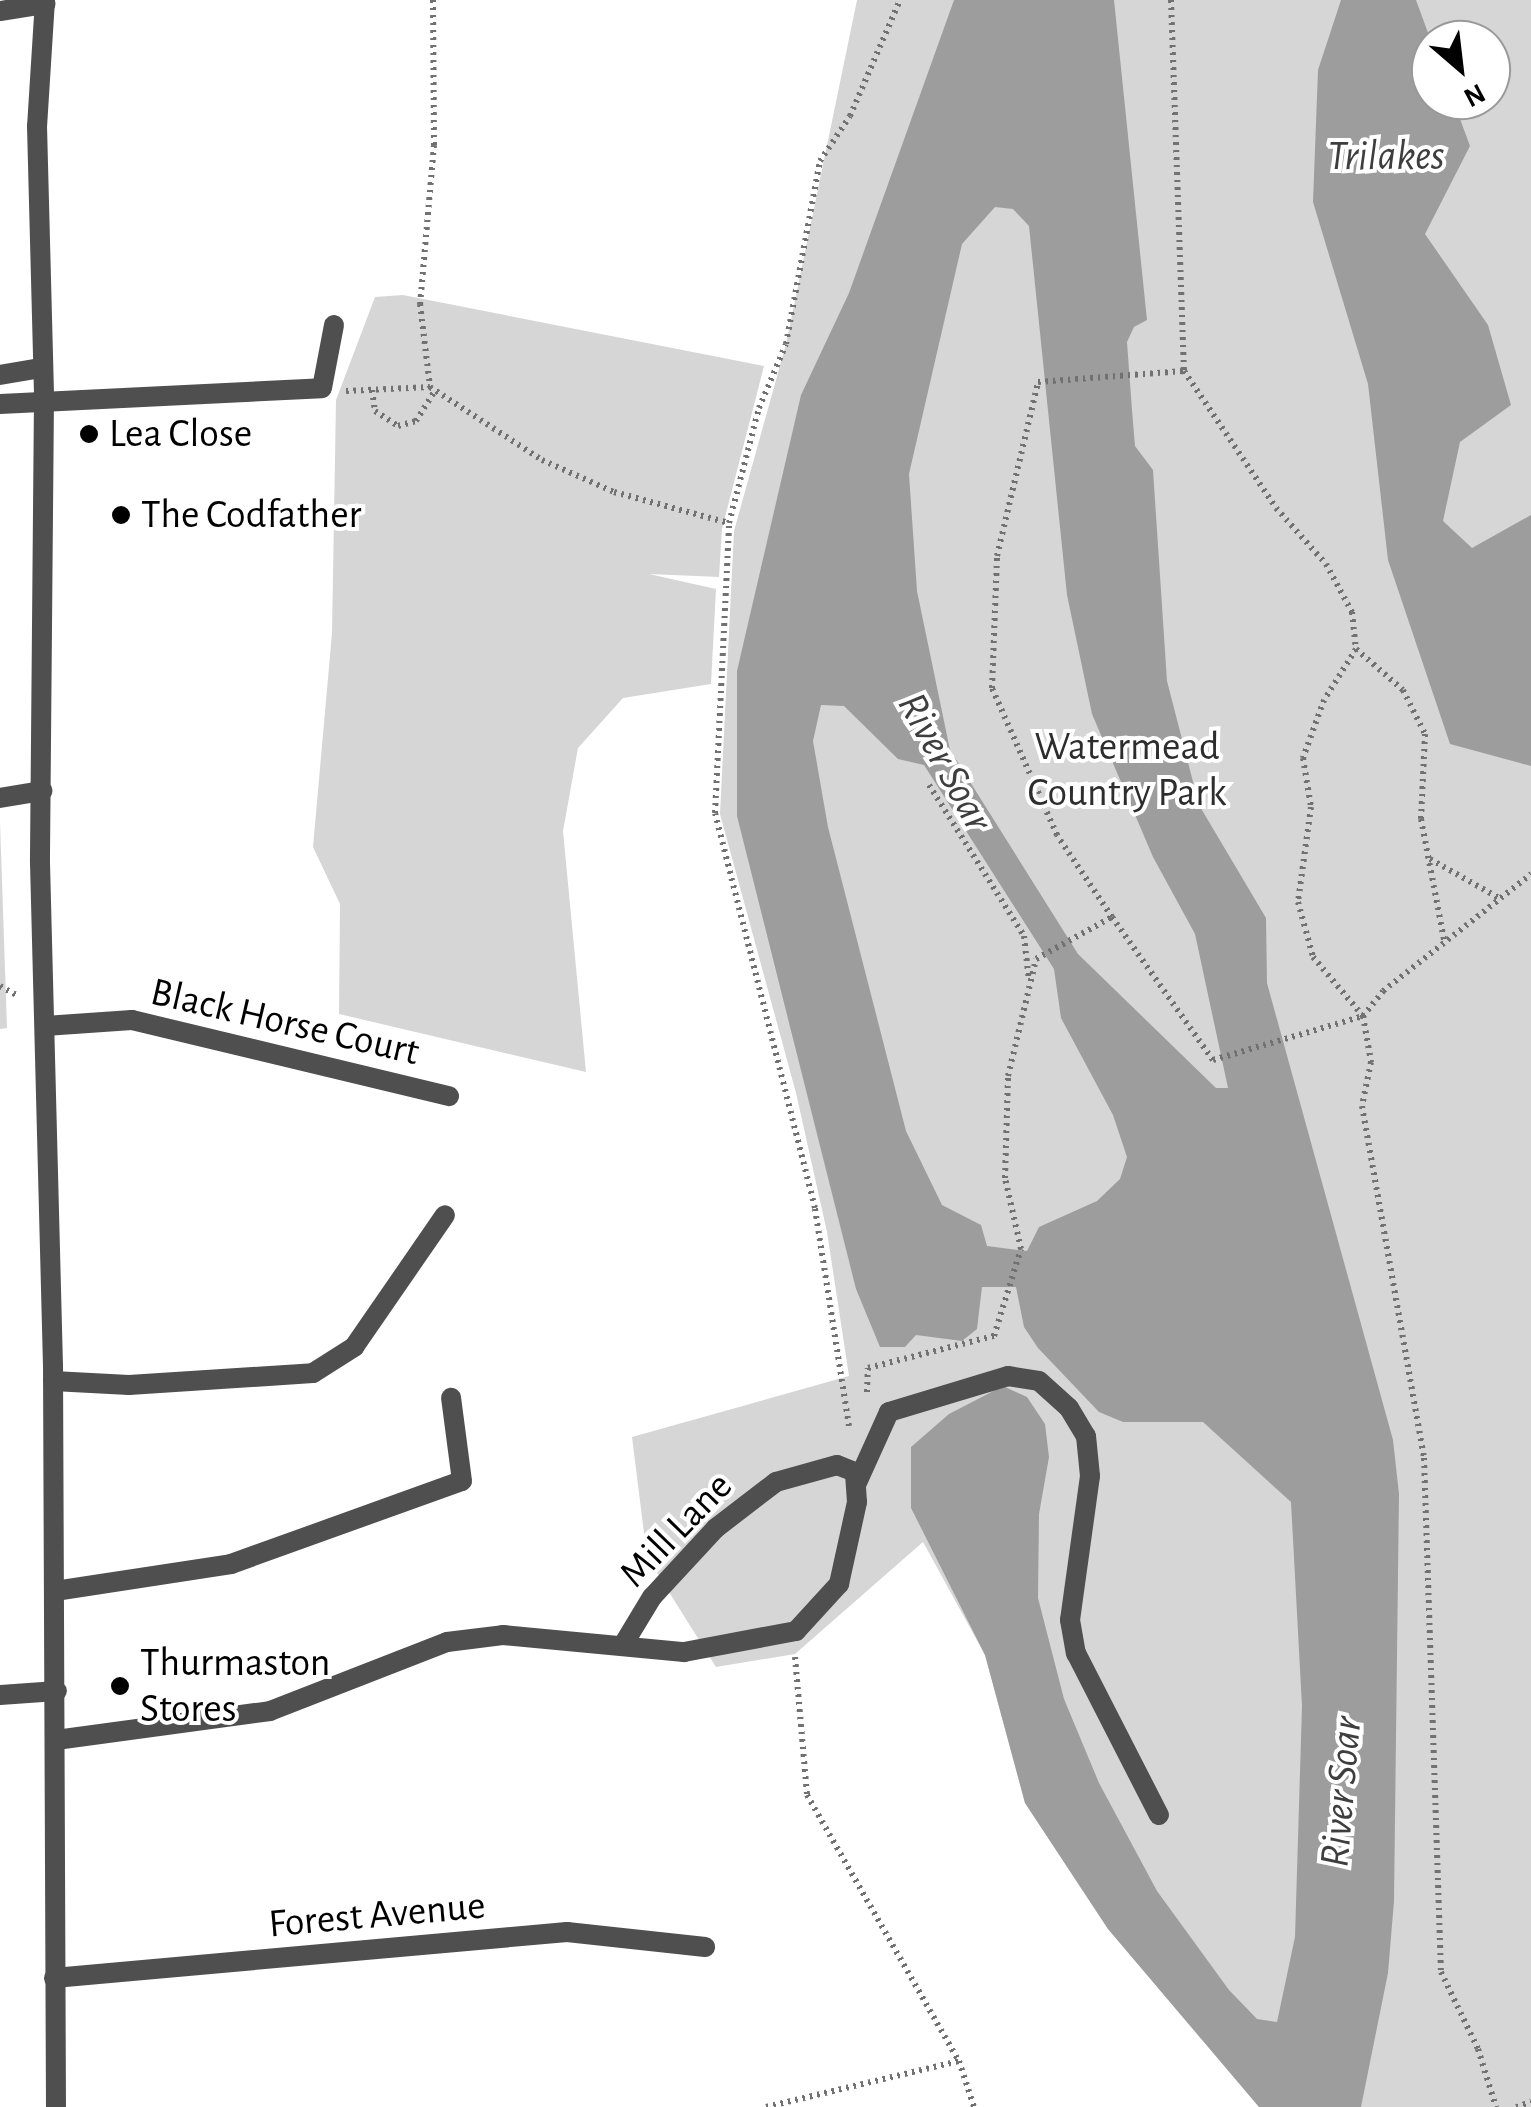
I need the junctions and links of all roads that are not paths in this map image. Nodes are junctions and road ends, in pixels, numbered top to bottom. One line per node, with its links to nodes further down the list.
1 (45, 2): 2 (street); 4 (street)
2 (0, 10)
3 (334, 326): 6 (street)
4 (42, 368): 5 (street); 6 (street)
5 (0, 374)
6 (44, 397): 7 (street); 8 (street)
7 (0, 404)
8 (42, 791): 9 (street); 10 (street)
9 (0, 798)
10 (44, 1026): 11 (street, Black Horse Court); 13 (street)
11 (449, 1096)
12 (445, 1216): 13 (street)
13 (53, 1381): 16 (street)
14 (451, 1398): 16 (street)
15 (855, 1478): 17 (street, Mill Lane); 17 (street, Mill Lane); 21 (street)
16 (55, 1591): 18 (street)
17 (622, 1645): 20 (street, Mill Lane)
18 (57, 1690): 19 (street); 20 (street)
19 (0, 1696)
20 (56, 1740): 23 (street)
21 (1159, 1815)
22 (705, 1947): 23 (street, Forest Avenue)
23 (54, 1978): 24 (street)
24 (56, 2107)

